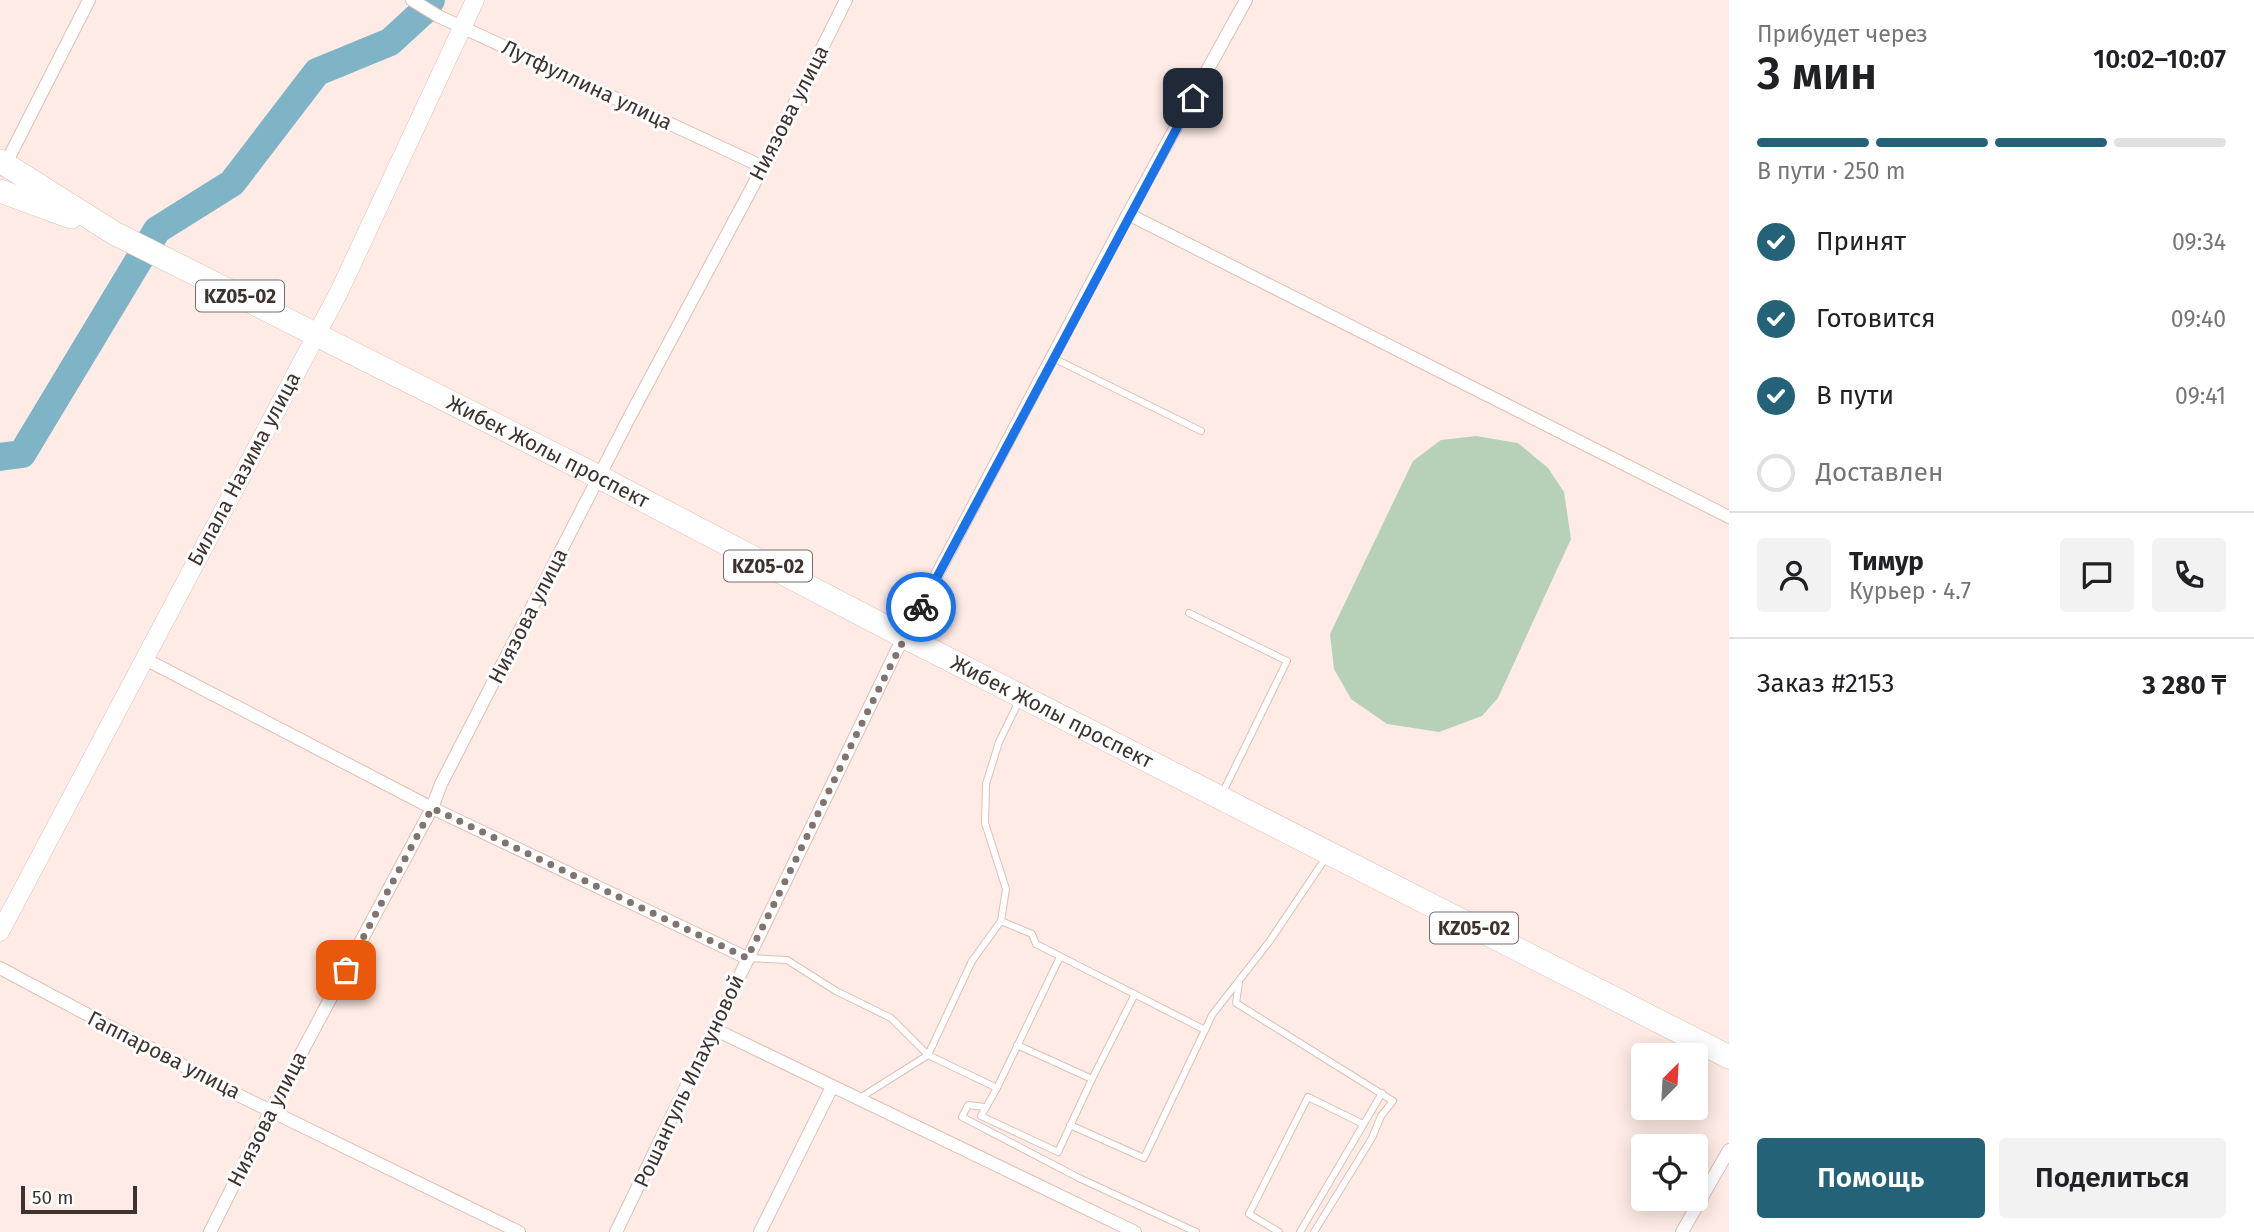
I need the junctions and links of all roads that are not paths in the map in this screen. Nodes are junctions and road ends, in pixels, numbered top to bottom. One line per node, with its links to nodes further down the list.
1 (89, 0): 7 (street)
2 (412, 0): 6 (street, Лутфуллина улица)
3 (475, 0): 6 (street, Билала Назима улица)
4 (846, 0): 8 (street, Ниязова улица)
5 (1247, 0): 10 (street, Рошангуль Илахуновой)
6 (461, 26): 8 (street, Лутфуллина улица); 12 (street, Билала Назима улица)
7 (2, 166): 11 (highway, Жибек Жолы проспект / KZ05-02)
8 (763, 167): 15 (street, Ниязова улица)
9 (0, 191): 11 (highway, Жибек Жолы проспект / KZ05-02)
10 (1128, 214): 13 (street, Рошангуль Илахуновой); 16 (street)
11 (114, 233): 12 (highway, Жибек Жолы проспект / KZ05-02)
12 (316, 334): 15 (highway, Жибек Жолы проспект / KZ05-02); 19 (street, Билала Назима улица)
13 (1053, 358): 14 (lane); 18 (street, Рошангуль Илахуновой)
14 (1201, 430)
15 (599, 477): 18 (highway, Жибек Жолы проспект / KZ05-02); 22 (street, Ниязова улица)
16 (1729, 517)
17 (1189, 613): 21 (lane)
18 (905, 637): 20 (highway, Жибек Жолы проспект / KZ05-02); 27 (street, Рошангуль Илахуновой)
19 (145, 659): 22 (street); 25 (street, Билала Назима улица)
20 (1021, 696): 21 (highway, Жибек Жолы проспект / KZ05-02); 24 (lane)
21 (1220, 799): 23 (highway, Жибек Жолы проспект / KZ05-02)
22 (432, 808): 27 (street); 42 (street, Ниязова улица)
23 (1329, 855): 29 (lane); 35 (highway, Жибек Жолы проспект / KZ05-02)
24 (1002, 921): 26 (lane); 34 (lane)
25 (0, 932)
26 (1060, 957): 30 (lane); 33 (lane)
27 (747, 958): 31 (street, Рошангуль Илахуновой); 34 (lane)
28 (0, 968): 42 (street, Гаппарова улица)
29 (1239, 980): 32 (lane); 39 (lane)
30 (1135, 994): 32 (lane); 36 (lane)
31 (714, 1028): 37 (street); 49 (street, Рошангуль Илахуновой)
32 (1205, 1030): 43 (lane)
33 (1017, 1045): 36 (lane); 38 (lane)
34 (928, 1055): 38 (lane); 40 (lane)
35 (1729, 1057)
36 (1092, 1079): 43 (lane)
37 (832, 1087): 40 (street); 50 (street)
38 (997, 1088): 41 (lane)
39 (1382, 1093): 44 (lane); 56 (lane)
40 (858, 1099): 46 (street)
41 (985, 1107): 43 (lane); 53 (lane)
42 (272, 1108): 47 (street, Ниязова улица); 48 (street, Гаппарова улица)
43 (1070, 1125)
44 (1363, 1125): 54 (lane); 55 (lane)
45 (1729, 1150): 57 (street)
46 (1108, 1219): 51 (street); 52 (street)
47 (211, 1232)
48 (519, 1232)
49 (616, 1232)
50 (761, 1232)
51 (1101, 1232)
52 (1135, 1232)
53 (1196, 1232)
54 (1279, 1232)
55 (1300, 1232)
56 (1314, 1232)
57 (1682, 1232)

